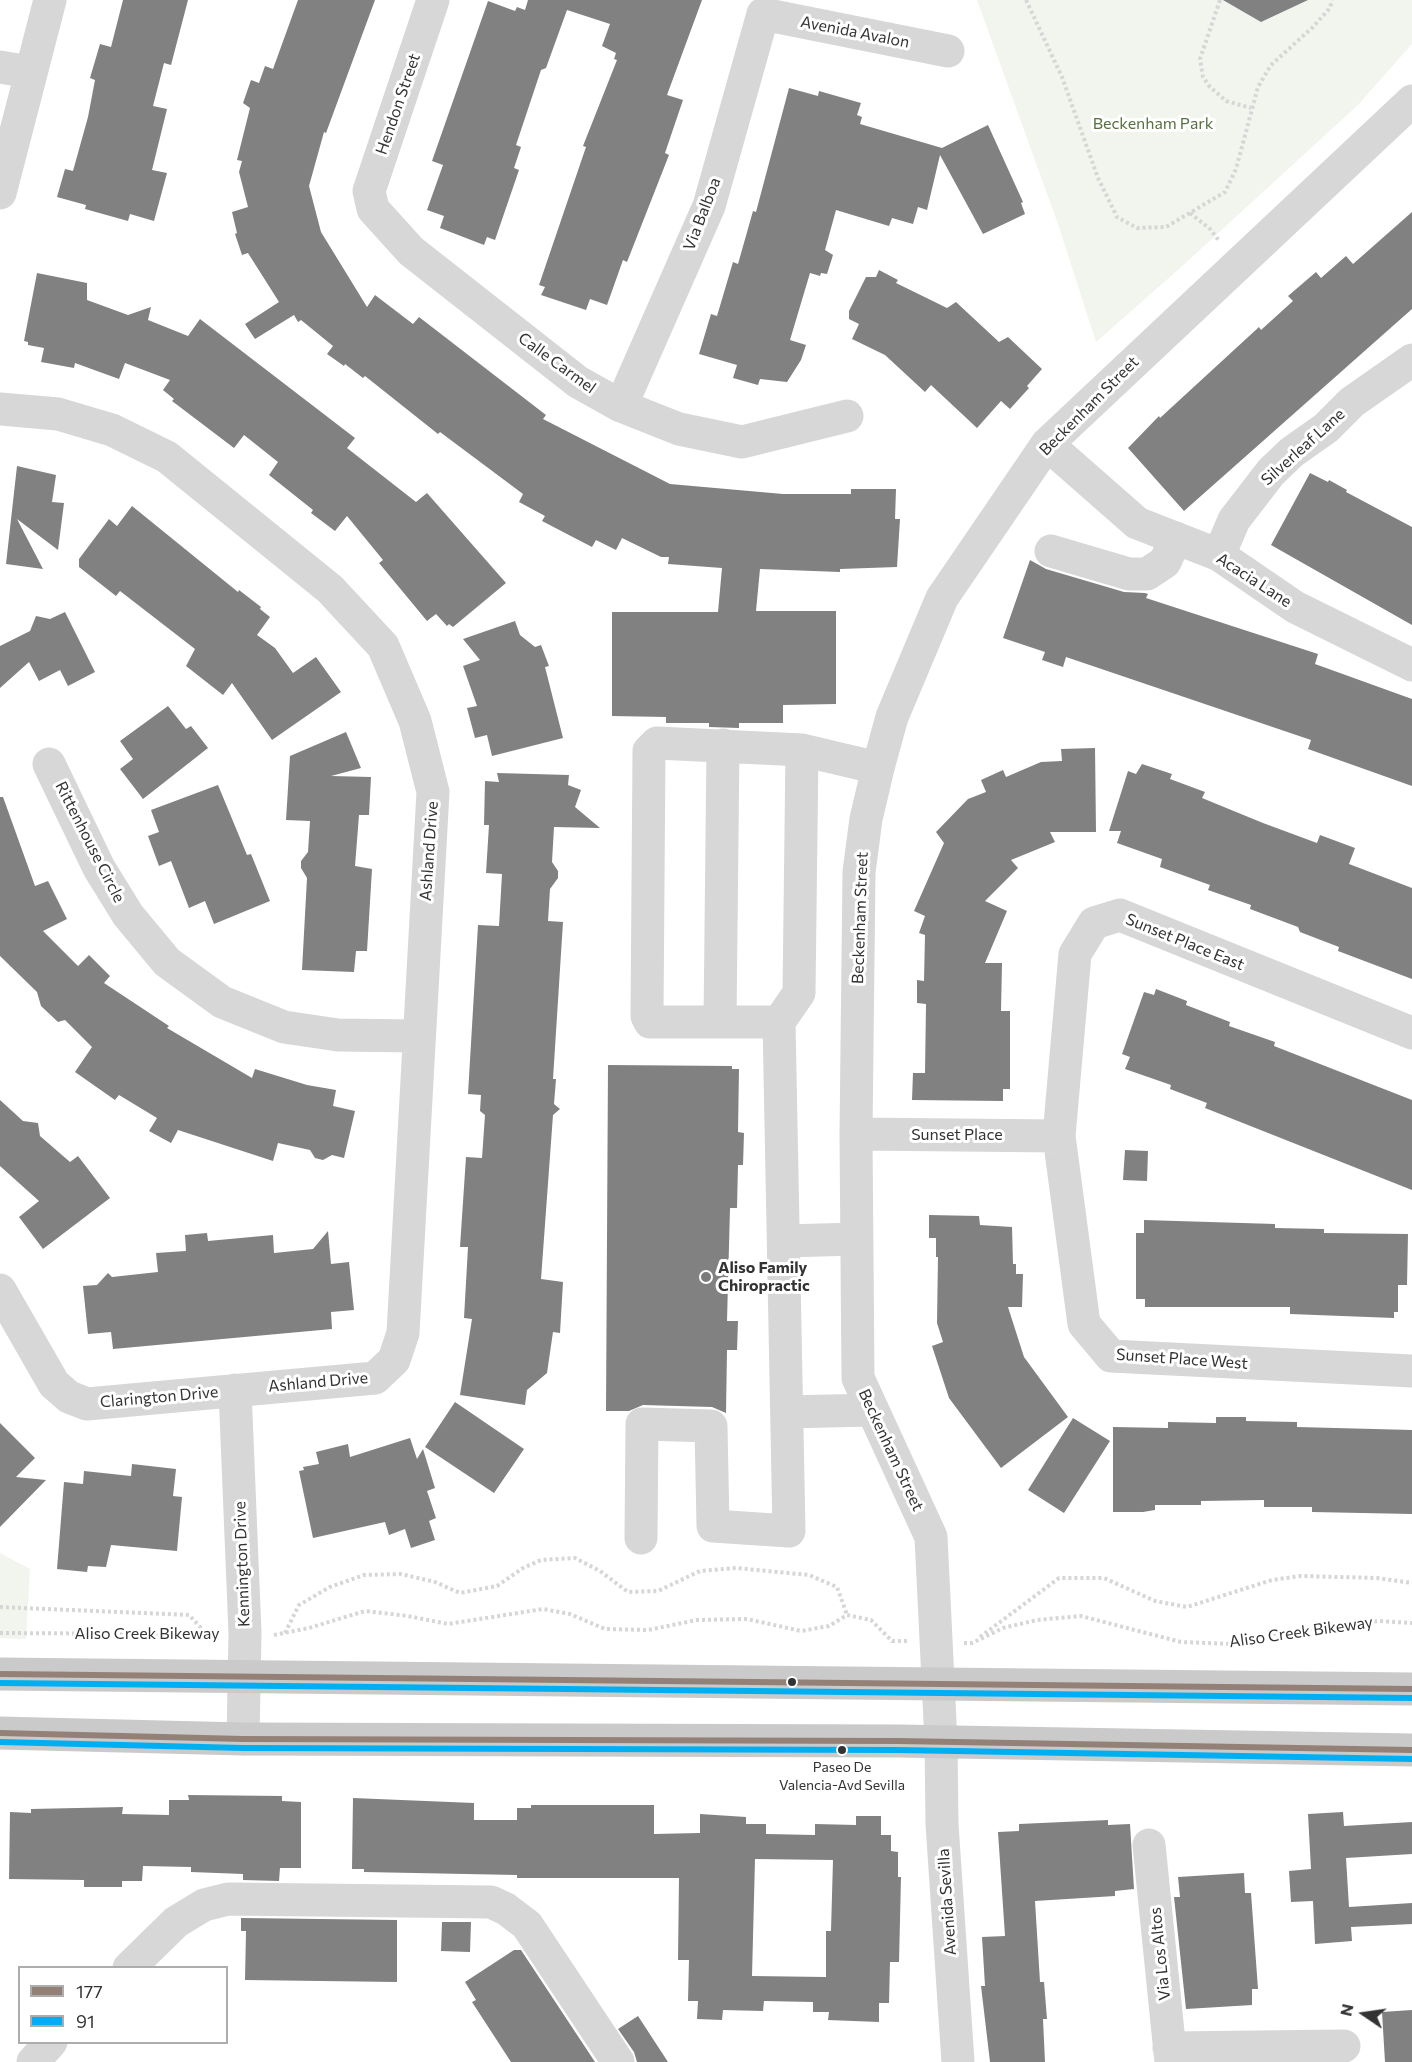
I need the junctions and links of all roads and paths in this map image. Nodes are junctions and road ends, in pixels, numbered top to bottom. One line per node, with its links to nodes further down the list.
1 (50, 0): 8 (street)
2 (433, 0): 12 (street, Hendon Street)
3 (1026, 0): 13 (path)
4 (1220, 0): 10 (path)
5 (1332, 0): 10 (path)
6 (763, 14): 7 (street, Avenida Avalon); 16 (street, Via Balboa)
7 (948, 51)
8 (15, 69): 11 (street)
9 (1412, 101): 14 (street, Beckenham Street)
10 (1251, 108): 13 (path)
11 (0, 193)
12 (373, 209): 16 (street, Calle Carmel)
13 (1190, 213): 14 (path)
14 (1237, 265): 19 (street, Beckenham Street)
15 (1412, 360): 22 (street, Silverleaf Lane)
16 (621, 406): 18 (street, Calle Carmel)
17 (0, 410): 31 (street, Ashland Drive)
18 (847, 416)
19 (1047, 444): 20 (street, Acacia Lane); 27 (street, Beckenham Street)
20 (1176, 538): 21 (street); 22 (street, Acacia Lane)
21 (1051, 551)
22 (1219, 555): 23 (street, Acacia Lane)
23 (1412, 665)
24 (723, 745): 25 (street); 28 (street); 28 (street)
25 (802, 750): 27 (street); 29 (street)
26 (49, 764): 31 (street, Rittenhouse Circle)
27 (878, 768): 32 (street, Beckenham Street)
28 (720, 1022): 29 (street)
29 (779, 1022): 35 (street)
30 (1412, 1033): 33 (street, Sunset Place East)
31 (417, 1036): 38 (street, Ashland Drive)
32 (856, 1134): 33 (street, Sunset Place); 34 (street, Beckenham Street)
33 (1059, 1136): 37 (street, Sunset Place West)
34 (856, 1239): 35 (street); 39 (street, Beckenham Street)
35 (785, 1241): 40 (street)
36 (0, 1290): 38 (street, Clarington Drive)
37 (1412, 1371)
38 (236, 1390): 49 (street, Kennington Drive)
39 (872, 1410): 40 (street); 50 (street, Beckenham Street)
40 (787, 1412): 41 (street)
41 (641, 1538)
42 (1412, 1583): 51 (path)
43 (0, 1607): 46 (path)
44 (847, 1615): 48 (path, Aliso Creek Bikeway); 48 (path); 50 (path, Aliso Creek Bikeway)
45 (1412, 1623): 51 (path, Aliso Creek Bikeway)
46 (204, 1632): 47 (path, Aliso Creek Bikeway); 49 (path, Aliso Creek Bikeway)
47 (0, 1633)
48 (285, 1633): 49 (path, Aliso Creek Bikeway)
49 (245, 1634): 53 (street, Kennington Drive)
50 (935, 1641): 51 (path, Aliso Creek Bikeway); 54 (street, Beckenham Street)
51 (972, 1643)
52 (0, 1674): 53 (main road)
53 (244, 1678): 54 (main road); 57 (street, Kennington Drive)
54 (938, 1683): 55 (main road); 58 (street, Beckenham Street)
55 (1412, 1689)
56 (0, 1733): 57 (main road)
57 (243, 1739): 58 (main road)
58 (941, 1742): 59 (main road); 67 (street, Avenida Sevilla)
59 (1412, 1750)
60 (1149, 1845): 64 (street, Via Los Altos)
61 (131, 1966): 66 (street)
62 (50, 2044): 65 (street)
63 (1344, 2046): 64 (street)
64 (1170, 2055)
65 (33, 2062)
66 (618, 2062)
67 (958, 2062)

